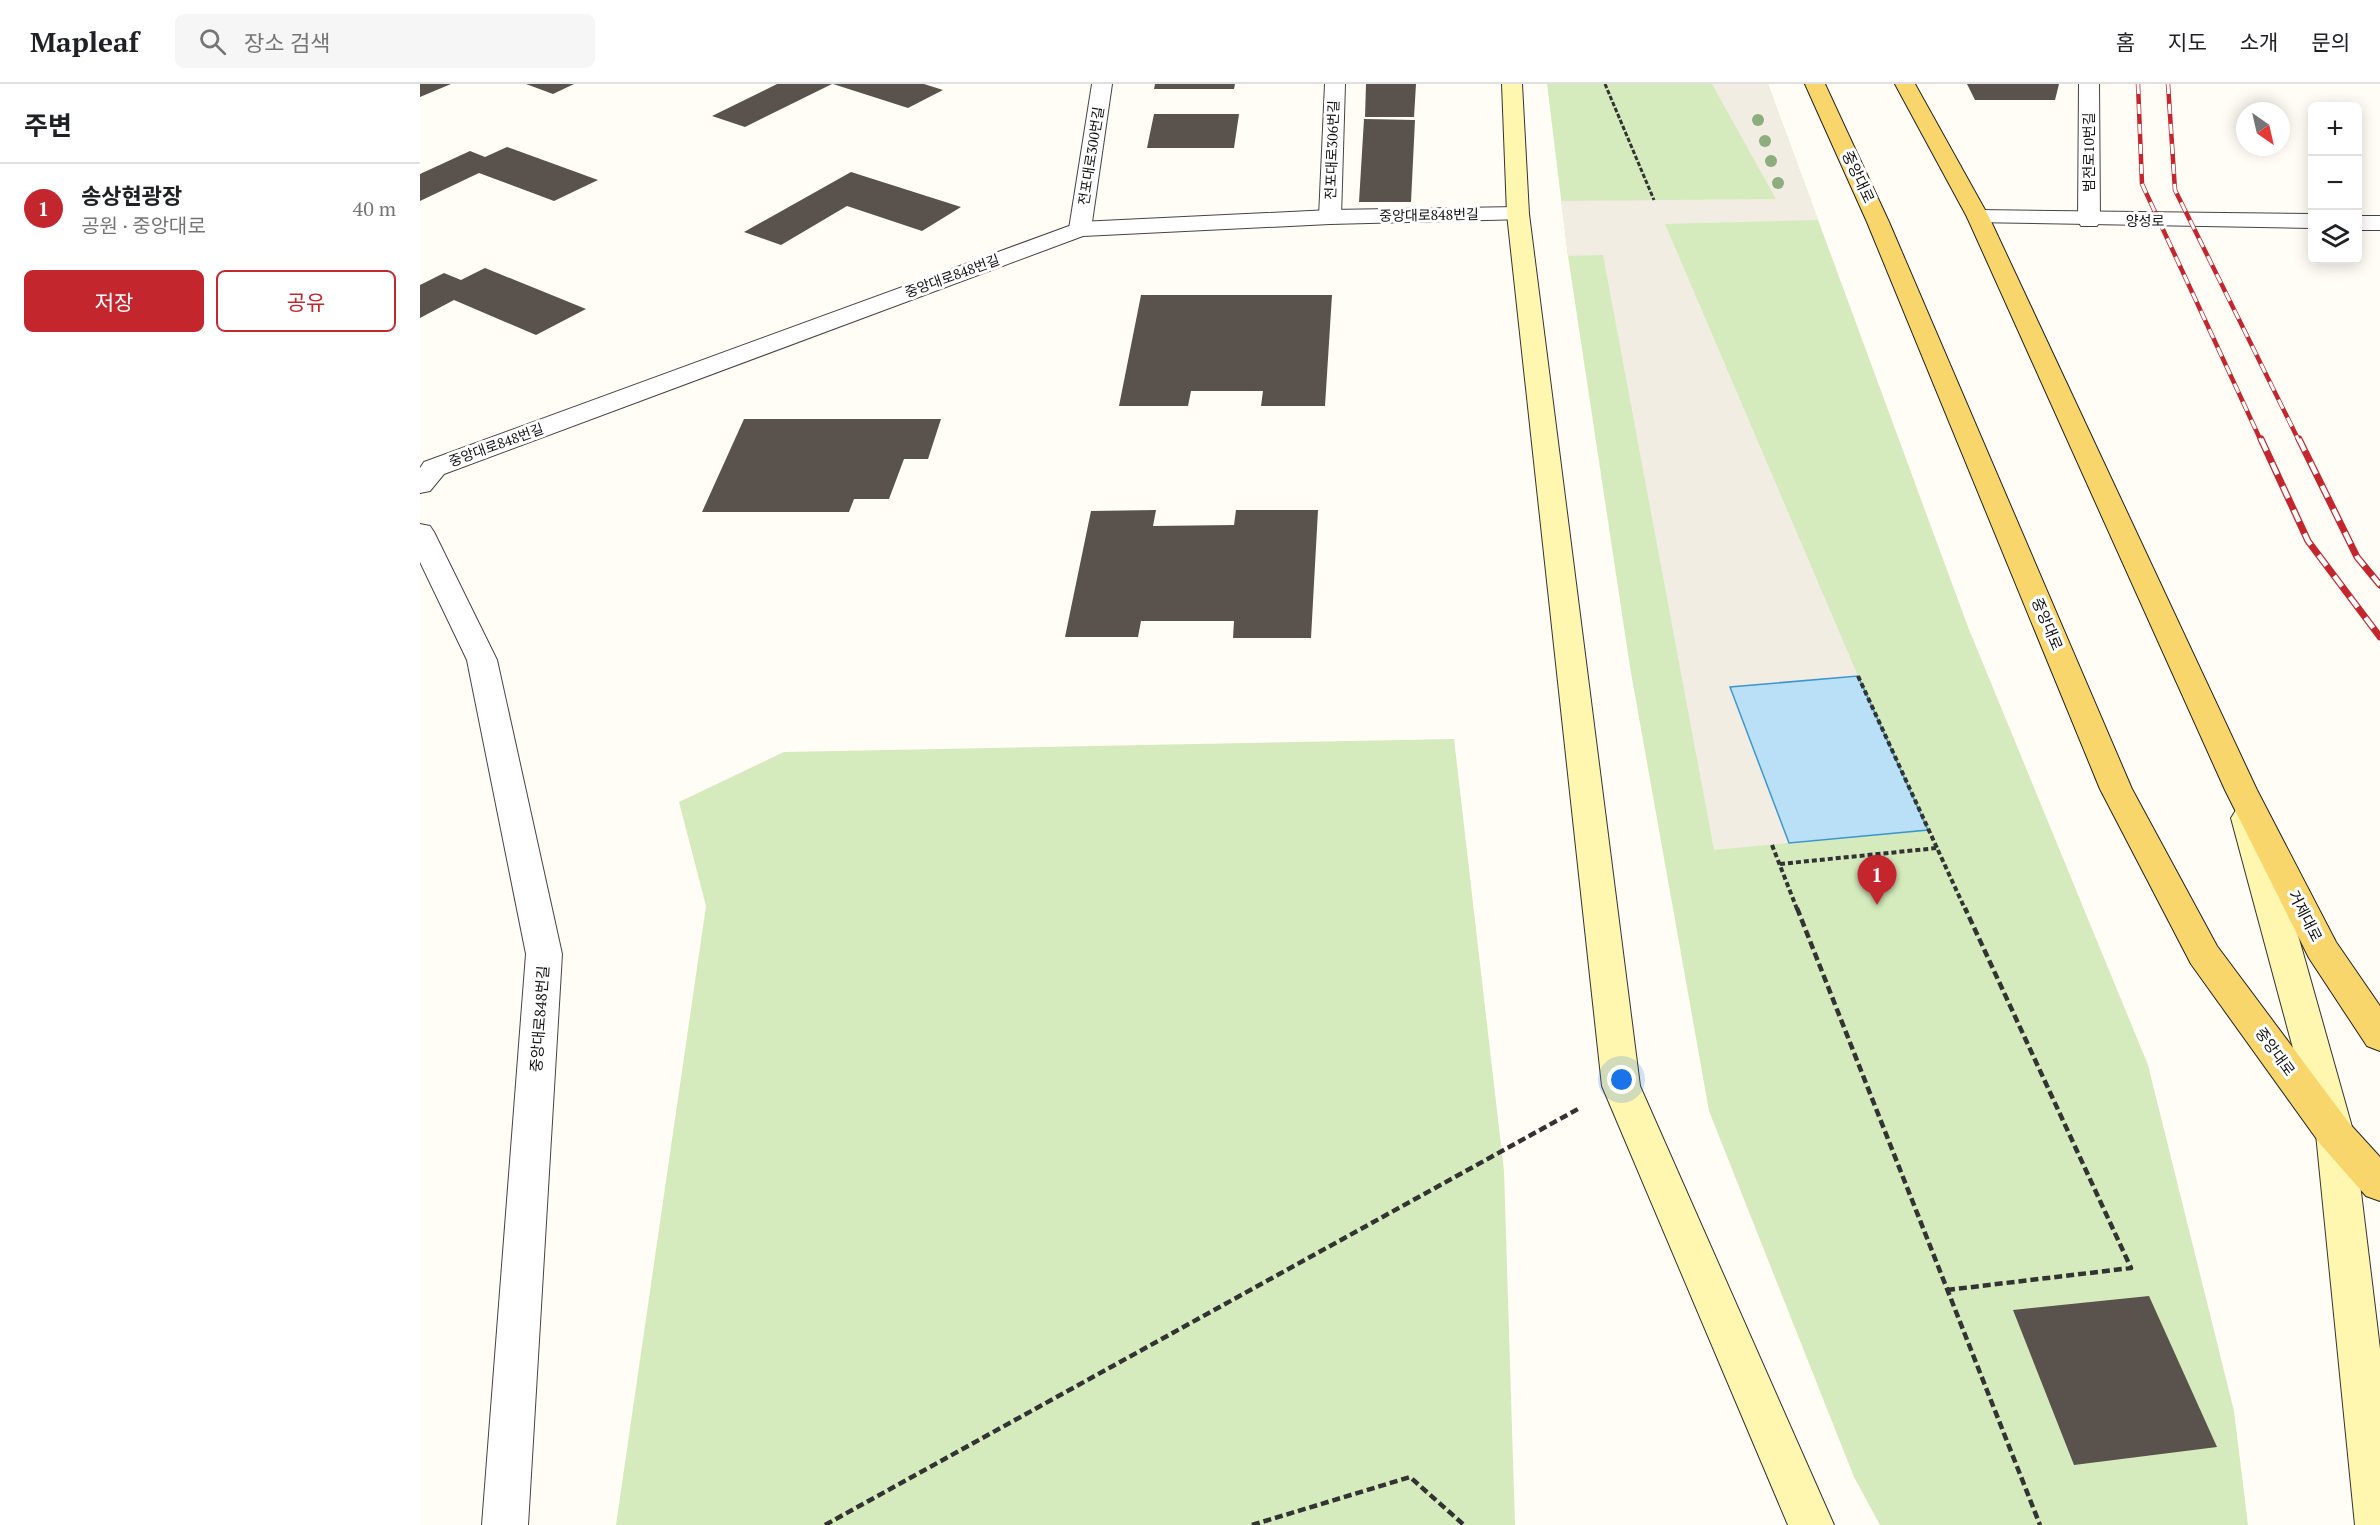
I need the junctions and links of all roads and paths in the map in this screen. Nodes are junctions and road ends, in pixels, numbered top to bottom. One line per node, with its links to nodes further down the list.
1 (1102, 84): 16 (street, 전포대로300번길)
2 (1335, 84): 10 (street, 전포대로306번길)
3 (1512, 84): 9 (main road)
4 (1605, 84): 8 (path)
5 (1815, 84): 26 (main road, 중앙대로)
6 (1905, 84): 11 (main road, 중앙대로)
7 (2089, 84): 12 (street, 범전로10번길)
8 (1654, 200)
9 (1518, 214): 10 (street, 중앙대로848번길); 25 (main road)
10 (1330, 217): 16 (street, 중앙대로848번길)
11 (1978, 217): 12 (street, 양성로); 20 (main road, 중앙대로)
12 (2089, 221): 13 (street, 양성로)
13 (2308, 221)
14 (2362, 223): 15 (street)
15 (2380, 223)
16 (1080, 229): 17 (street, 중앙대로848번길)
17 (420, 486)
18 (420, 532): 29 (street, 중앙대로848번길)
19 (1858, 676): 22 (path)
20 (2241, 790): 24 (main road, 거제대로); 26 (main road, 중앙대로)
21 (1772, 845): 23 (path)
22 (1937, 848): 23 (path); 28 (path)
23 (1780, 864): 28 (path)
24 (2380, 1035)
25 (1621, 1086): 30 (path); 33 (main road)
26 (2335, 1134): 27 (main road); 35 (main road, 중앙대로)
27 (2380, 1184)
28 (1947, 1290): 34 (path)
29 (505, 1525)
30 (825, 1525)
31 (1252, 1525): 32 (path)
32 (1464, 1525)
33 (1811, 1525)
34 (2040, 1525)
35 (2378, 1525)

